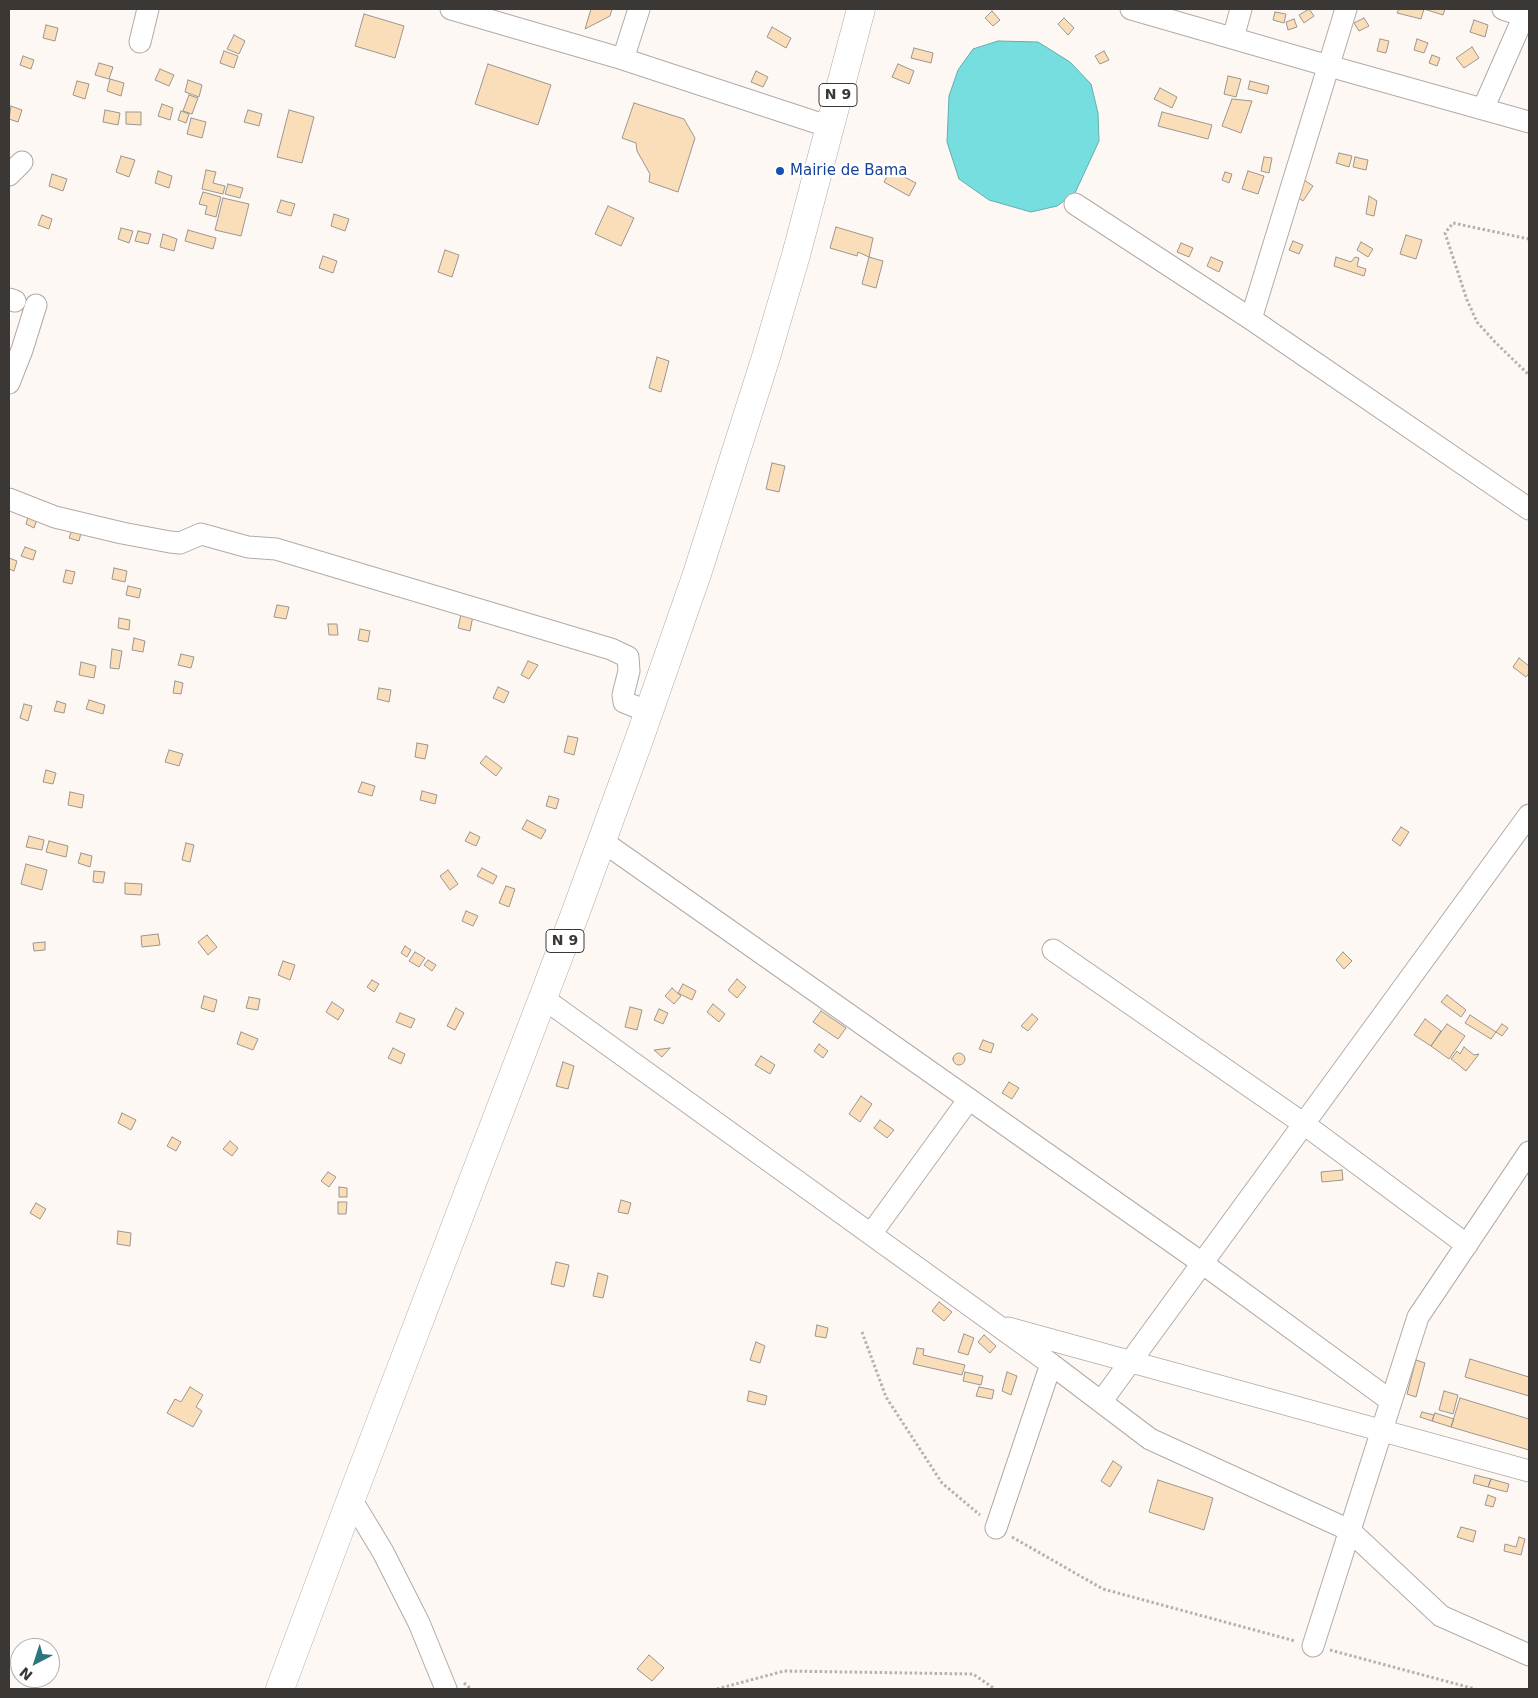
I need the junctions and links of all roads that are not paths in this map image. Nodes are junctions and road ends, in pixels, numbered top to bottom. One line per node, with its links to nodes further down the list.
1 (148, 9): 11 (street)
2 (451, 9): 12 (street)
3 (639, 9): 12 (street)
4 (861, 9): 16 (main road, N 9)
5 (1132, 9): 10 (street)
6 (1241, 9): 10 (street)
7 (1346, 9): 13 (street)
8 (1503, 9): 9 (street)
9 (1526, 12): 14 (street)
10 (1233, 38): 13 (street)
11 (140, 42)
12 (624, 59): 16 (street)
13 (1328, 66): 14 (street); 19 (street)
14 (1483, 109): 15 (street)
15 (1529, 122)
16 (830, 126): 23 (main road, N 9)
17 (1075, 204): 19 (street)
18 (36, 305): 20 (street)
19 (1251, 319): 22 (street)
20 (9, 383)
21 (9, 499): 23 (street)
22 (1529, 509)
23 (649, 712): 25 (main road, N 9)
24 (1529, 815): 29 (street)
25 (602, 841): 27 (main road, N 9); 28 (street)
26 (1053, 950): 29 (street)
27 (543, 998): 31 (street); 41 (main road, N 9)
28 (969, 1099): 31 (street); 33 (street)
29 (1304, 1124): 32 (street); 33 (street)
30 (1529, 1152): 32 (street)
31 (871, 1234): 34 (street)
32 (1467, 1245): 37 (street)
33 (1202, 1264): 35 (street); 37 (street)
34 (996, 1324): 35 (street); 36 (street)
35 (1131, 1361): 38 (street); 39 (street)
36 (1051, 1364): 38 (street); 42 (street)
37 (1391, 1401): 39 (street)
38 (1101, 1402): 43 (street)
39 (1382, 1429): 40 (street); 43 (street)
40 (1529, 1471)
41 (351, 1499): 46 (main road, N 9); 47 (street)
42 (996, 1528)
43 (1349, 1530): 44 (street); 45 (street)
44 (1313, 1646)
45 (1529, 1656)
46 (280, 1689)
47 (446, 1689)

